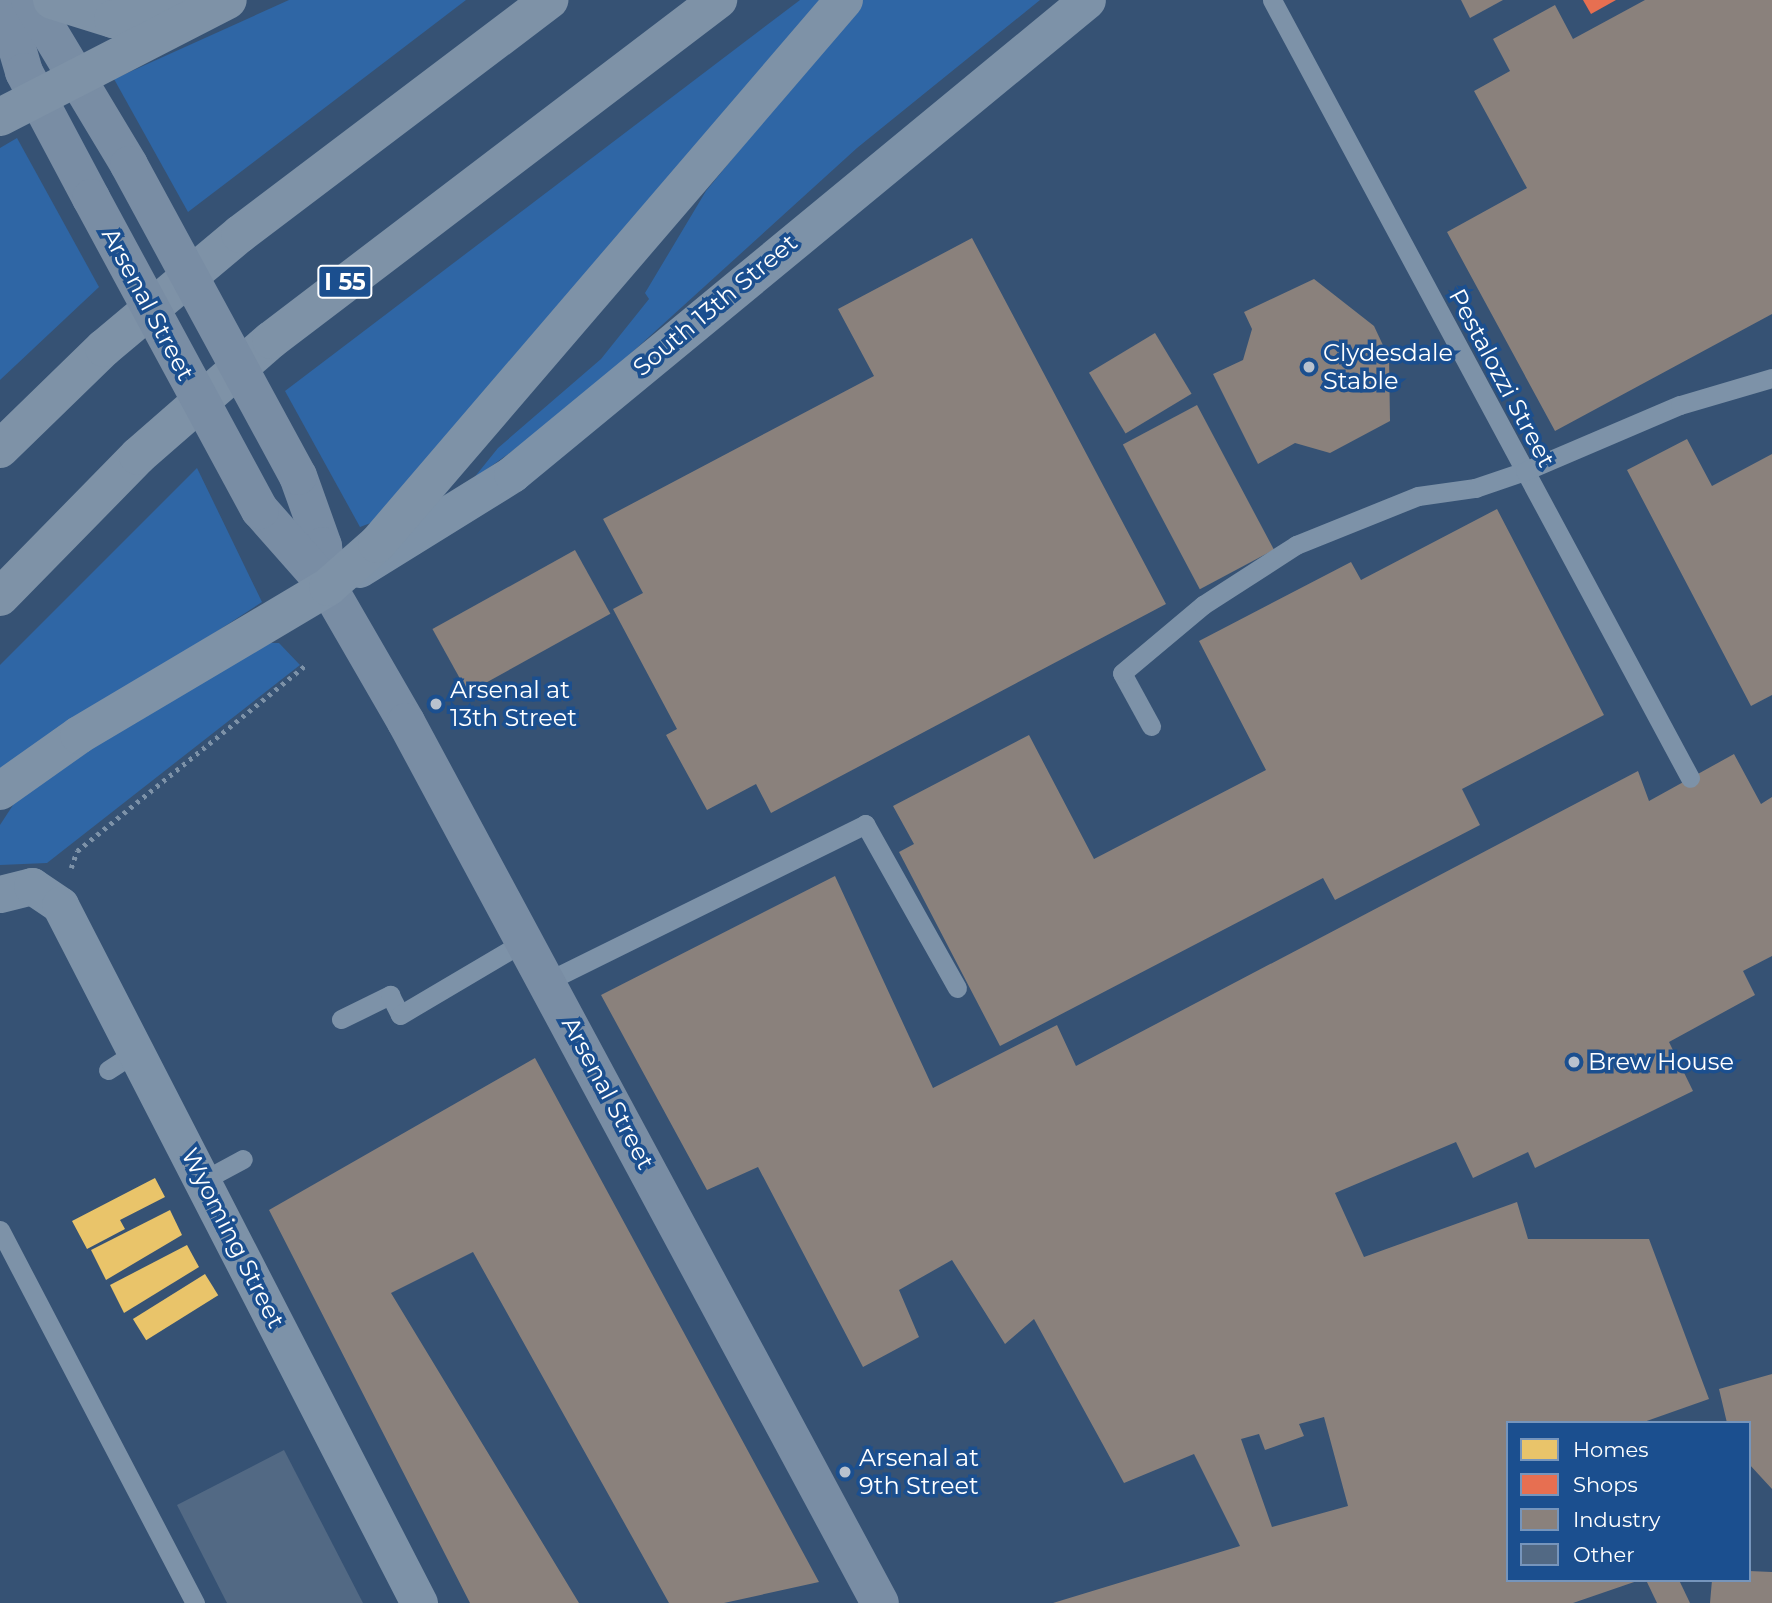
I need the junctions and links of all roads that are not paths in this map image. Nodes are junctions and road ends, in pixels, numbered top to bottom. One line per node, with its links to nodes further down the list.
1 (3, 0): 11 (main road, Arsenal Street)
2 (30, 0): 10 (main road, Arsenal Street)
3 (52, 0): 9 (highway)
4 (549, 0): 14 (highway)
5 (718, 0): 17 (highway, I 55)
6 (844, 0): 16 (highway)
7 (1087, 0): 16 (street, South 13th Street)
8 (1272, 0): 15 (lane, Pestalozzi Street)
9 (211, 8): 10 (highway)
10 (81, 75): 11 (highway); 16 (main road, Arsenal Street, bridge)
11 (36, 98): 12 (highway); 16 (main road, Arsenal Street, bridge)
12 (0, 117)
13 (1772, 378): 15 (lane)
14 (0, 449)
15 (1525, 471): 18 (lane); 19 (lane, Pestalozzi Street)
16 (328, 587): 20 (highway); 22 (main road, Arsenal Street)
17 (0, 597)
18 (1151, 726)
19 (1690, 778)
20 (0, 791)
21 (16, 890): 27 (street, Wyoming Street)
22 (525, 941): 23 (main road, Arsenal Street); 25 (lane)
23 (548, 981): 24 (lane); 31 (main road, Arsenal Street)
24 (957, 988)
25 (341, 1019)
26 (243, 1159): 27 (lane)
27 (204, 1180): 30 (street, Wyoming Street)
28 (0, 1230): 29 (lane)
29 (195, 1603)
30 (419, 1603)
31 (879, 1603)

